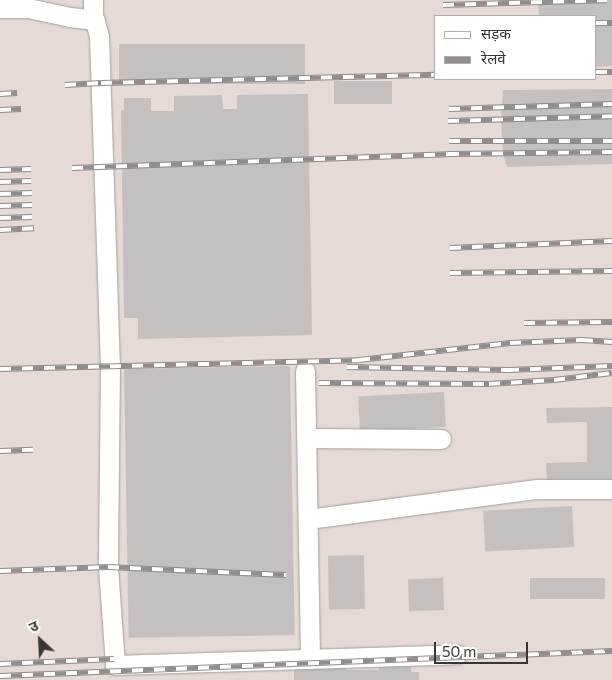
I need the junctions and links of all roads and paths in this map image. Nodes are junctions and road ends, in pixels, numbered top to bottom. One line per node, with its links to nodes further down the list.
1 (93, 0): 3 (lane)
2 (0, 8): 3 (lane)
3 (94, 20): 10 (lane)
4 (305, 371): 5 (lane)
5 (306, 438): 6 (lane); 8 (lane)
6 (441, 439)
7 (612, 489): 8 (lane)
8 (308, 519): 10 (lane)
9 (457, 654): 10 (lane)
10 (310, 659)

